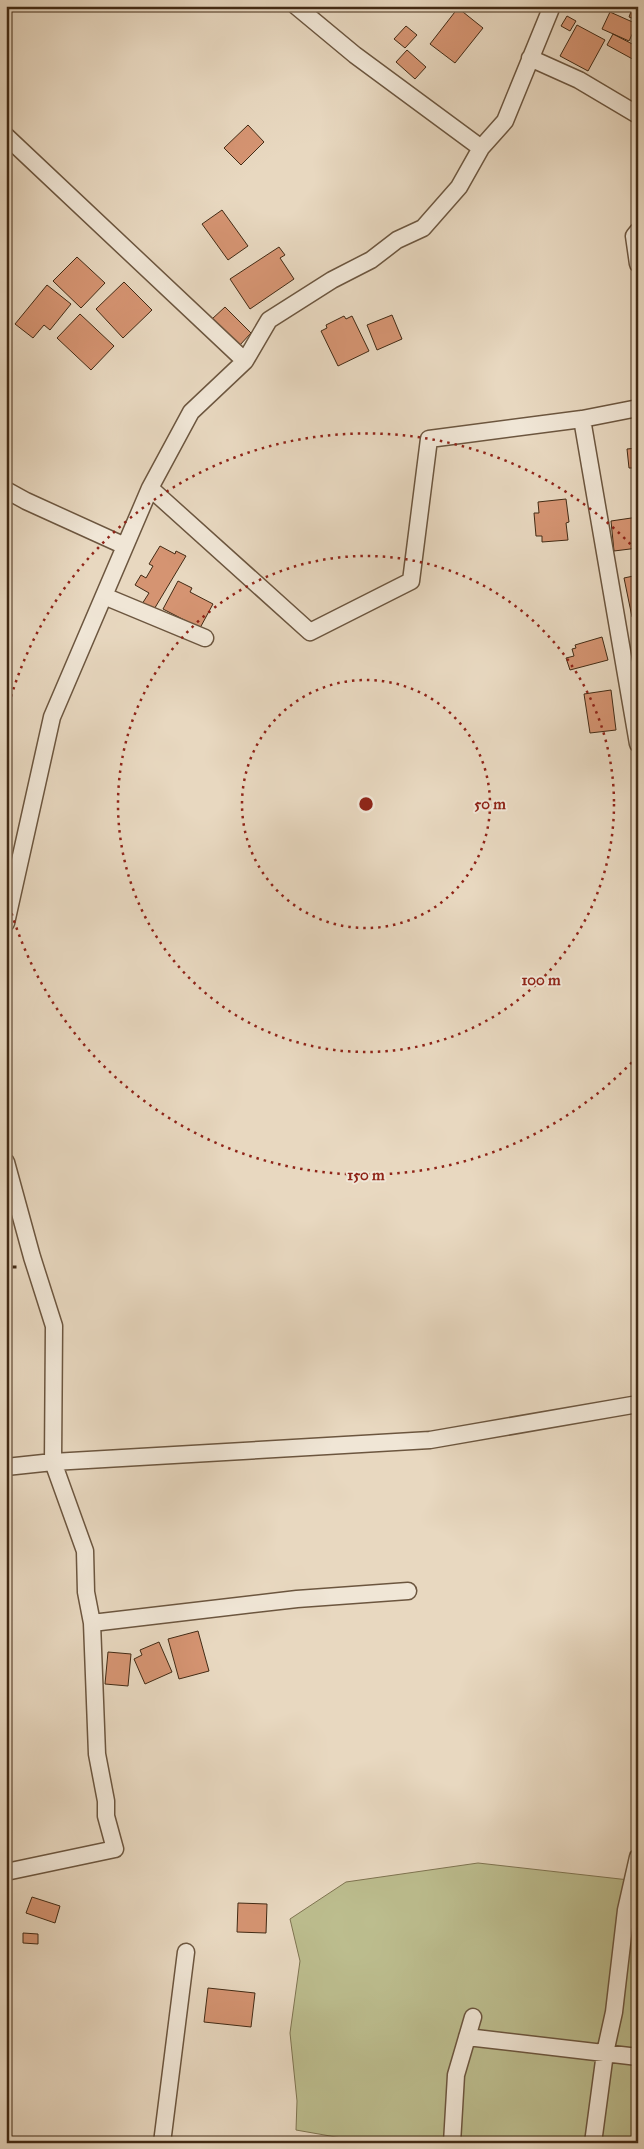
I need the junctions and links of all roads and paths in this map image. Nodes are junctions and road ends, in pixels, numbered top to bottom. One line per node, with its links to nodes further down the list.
1 (296, 6): 6 (street)
2 (552, 6): 3 (street)
3 (530, 58): 4 (street); 6 (street)
4 (638, 115)
5 (6, 136): 9 (street)
6 (481, 148): 9 (street)
7 (638, 231): 8 (street)
8 (638, 264)
9 (245, 361): 12 (street)
10 (638, 408): 11 (street)
11 (582, 419): 12 (street); 17 (street)
12 (150, 488): 14 (street)
13 (6, 490): 14 (street)
14 (125, 546): 15 (street)
15 (104, 596): 16 (street); 18 (street)
16 (205, 638)
17 (638, 744)
18 (6, 923)
19 (6, 1162): 21 (street)
20 (638, 1404): 21 (street)
21 (53, 1462): 22 (street); 24 (street)
22 (6, 1467)
23 (408, 1591): 24 (street)
24 (92, 1623): 26 (street)
25 (638, 1857): 30 (street)
26 (6, 1872)
27 (186, 1952): 32 (street)
28 (473, 2017): 29 (street)
29 (467, 2037): 30 (street); 33 (street)
30 (605, 2053): 31 (street); 34 (street)
31 (638, 2057)
32 (162, 2143)
33 (452, 2143)
34 (593, 2143)

